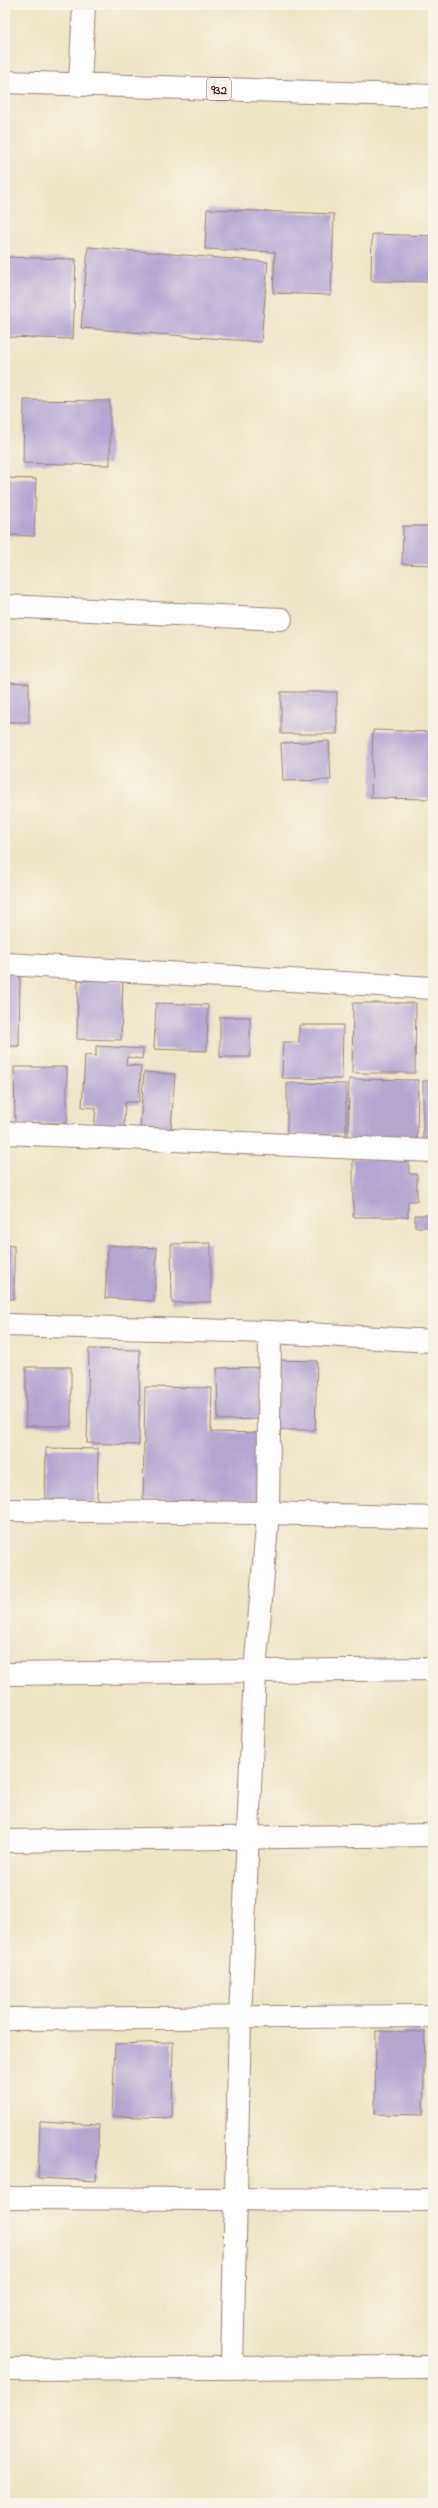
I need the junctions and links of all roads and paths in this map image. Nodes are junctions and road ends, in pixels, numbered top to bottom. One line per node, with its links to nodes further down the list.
1 (84, 5): 3 (street)
2 (5, 82): 3 (street, 932)
3 (80, 85): 4 (street, 932)
4 (433, 96)
5 (5, 606): 6 (street)
6 (281, 619)
7 (5, 964): 8 (street)
8 (433, 988)
9 (5, 1133): 10 (street)
10 (433, 1151)
11 (5, 1324): 12 (street)
12 (270, 1332): 13 (street); 15 (street)
13 (433, 1341)
14 (5, 1510): 15 (street)
15 (268, 1513): 16 (street); 18 (street)
16 (433, 1518)
17 (433, 1669): 18 (street)
18 (255, 1672): 19 (street); 21 (street)
19 (5, 1674)
20 (433, 1835): 21 (street)
21 (246, 1837): 22 (street); 24 (street)
22 (5, 1841)
23 (433, 2016): 24 (street)
24 (240, 2018): 25 (street); 27 (street)
25 (5, 2019)
26 (5, 2198): 27 (street)
27 (234, 2200): 28 (street); 29 (street)
28 (433, 2200)
29 (232, 2367): 30 (street); 31 (street)
30 (433, 2367)
31 (5, 2369)

